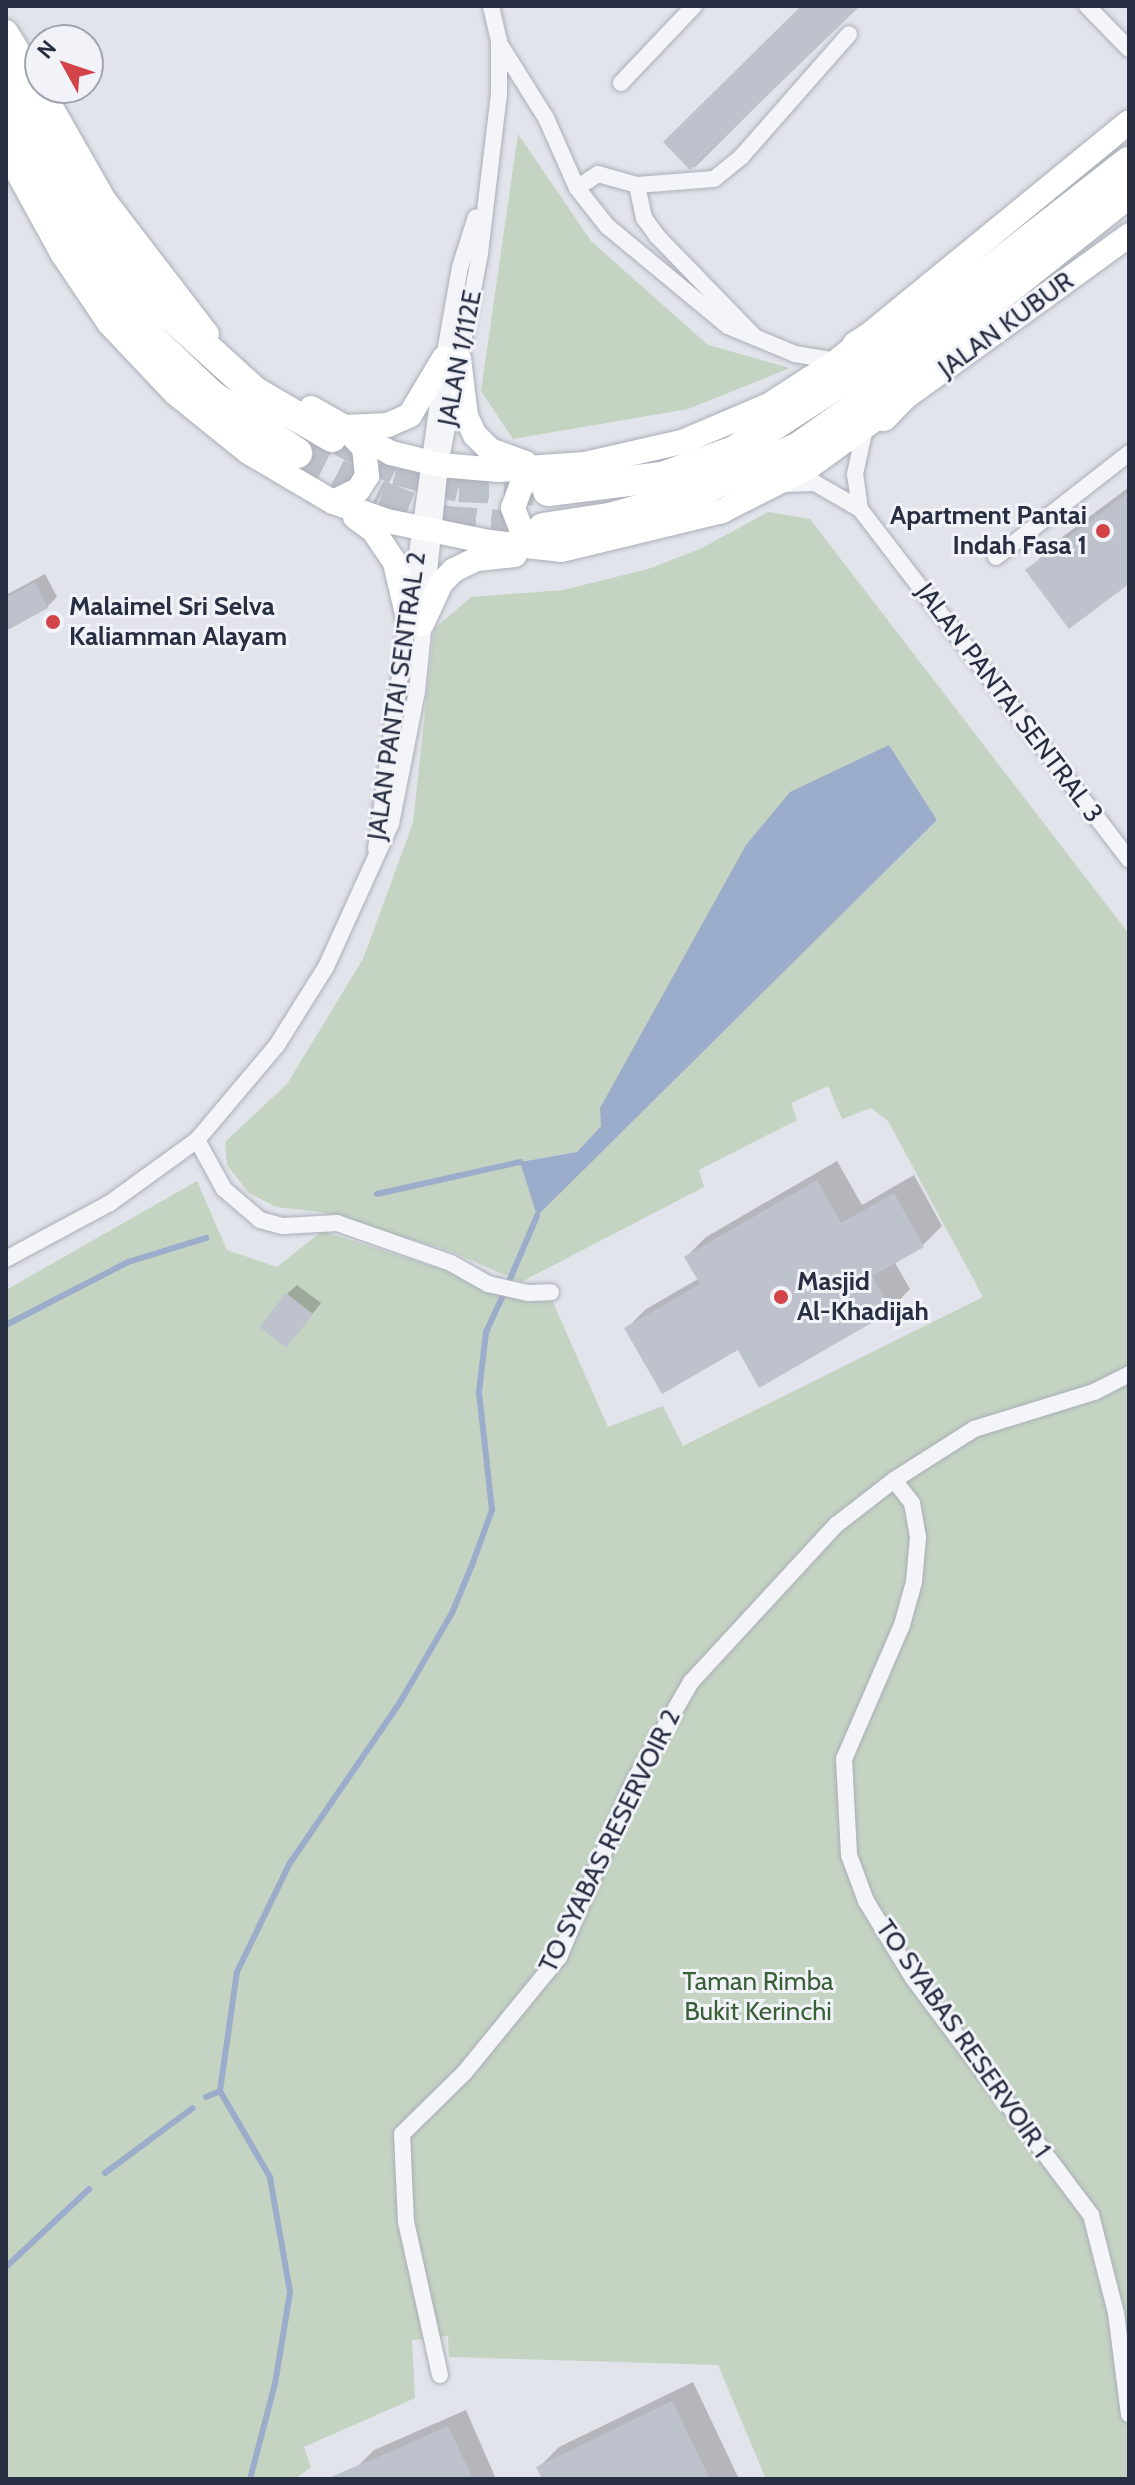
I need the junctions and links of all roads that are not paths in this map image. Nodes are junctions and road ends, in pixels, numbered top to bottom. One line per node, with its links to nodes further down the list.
1 (491, 6): 6 (street, JALAN 1/112E)
2 (694, 6): 10 (street)
3 (1087, 6): 7 (street)
4 (6, 32): 8 (main road)
5 (849, 34): 16 (street)
6 (499, 41): 17 (street); 23 (street, JALAN 1/112E)
7 (1129, 49)
8 (24, 62)
9 (6, 64): 25 (highway)
10 (621, 83)
11 (49, 104): 25 (main road)
12 (6, 109): 26 (highway)
13 (1129, 122): 22 (main road)
14 (6, 151): 31 (main road)
15 (1129, 162): 19 (highway)
16 (637, 185): 17 (street); 21 (street)
17 (577, 188): 21 (street)
18 (1129, 193): 19 (highway)
19 (1063, 229): 22 (highway); 24 (highway); 29 (highway); 34 (highway)
20 (1129, 235): 24 (main road, JALAN KUBUR)
21 (761, 343): 22 (street)
22 (847, 353): 29 (main road)
23 (452, 359): 25 (main road); 28 (street, JALAN 1/112E); 29 (main road)
24 (874, 422): 30 (main road, JALAN KUBUR); 32 (street)
25 (338, 432): 28 (main road); 31 (main road)
26 (297, 453)
27 (1129, 453): 35 (street)
28 (434, 464): 29 (main road); 33 (street, JALAN 1/112E)
29 (546, 479): 34 (main road)
30 (776, 484): 32 (street, JALAN PANTAI SENTRAL 3); 34 (main road, JALAN KUBUR)
31 (333, 502): 33 (main road); 36 (main road)
32 (860, 509): 37 (street, JALAN PANTAI SENTRAL 3)
33 (426, 531): 34 (main road); 36 (street, JALAN PANTAI SENTRAL 2)
34 (552, 539): 36 (main road)
35 (996, 557)
36 (415, 621): 38 (street, JALAN PANTAI SENTRAL 2)
37 (1129, 860)
38 (197, 1140): 39 (street, JALAN PANTAI SENTRAL 2); 40 (street)
39 (6, 1259)
40 (551, 1292)
41 (1129, 1374): 42 (street, TO SYABAS RESERVOIR 2)
42 (894, 1480): 43 (street, TO SYABAS RESERVOIR 2); 44 (street, TO SYABAS RESERVOIR 1)
43 (440, 2375)
44 (1129, 2414)

